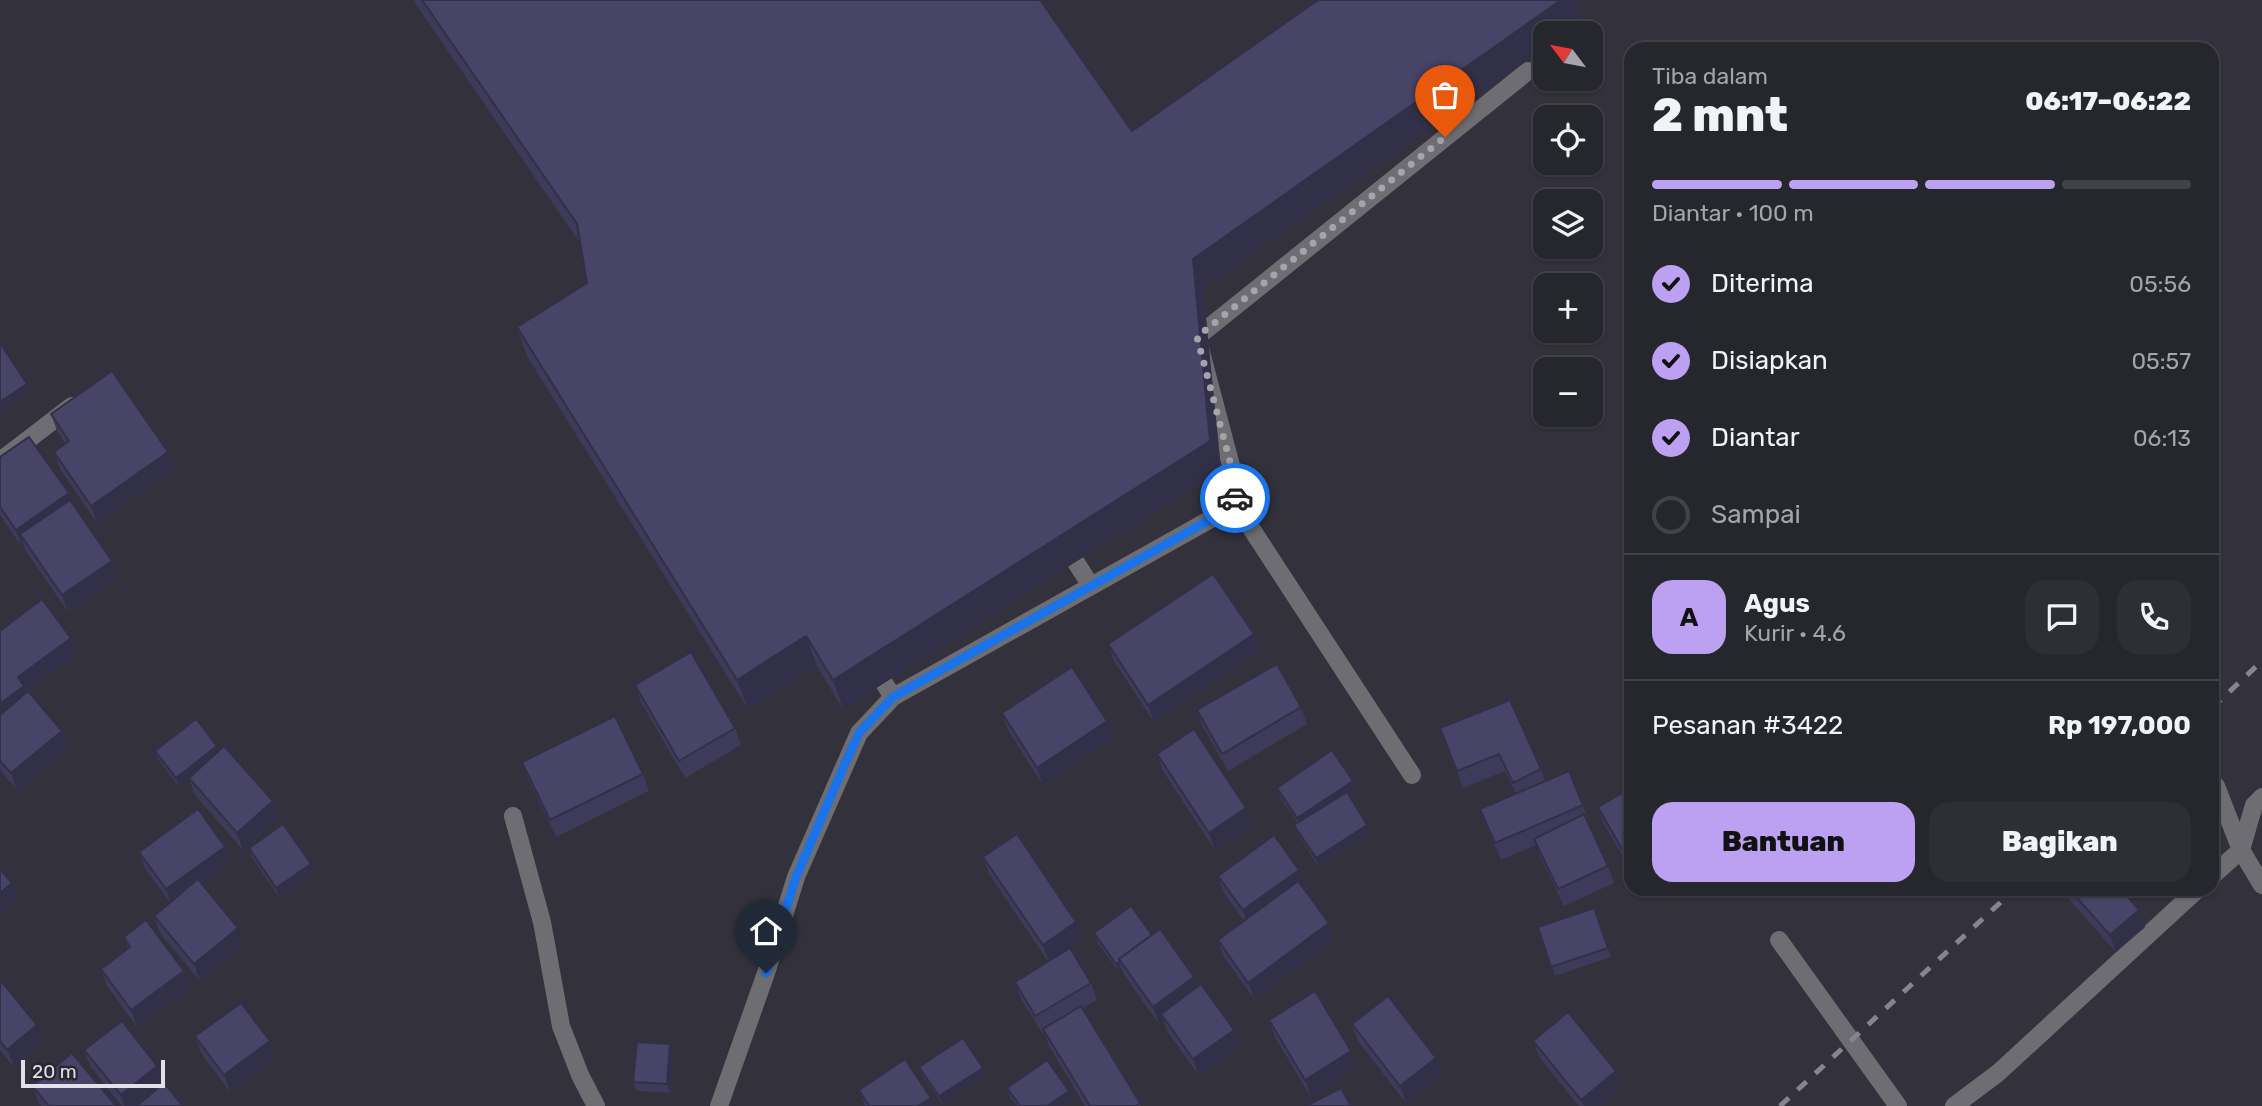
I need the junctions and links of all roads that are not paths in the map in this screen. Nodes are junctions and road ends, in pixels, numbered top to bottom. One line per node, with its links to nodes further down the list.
1 (1528, 71): 2 (street)
2 (1197, 337): 5 (street); 8 (street)
3 (72, 406): 4 (street)
4 (0, 461)
5 (1236, 505): 7 (street); 9 (street)
6 (1054, 527): 7 (street)
7 (1091, 586): 8 (street)
8 (893, 697): 19 (street)
9 (1412, 775)
10 (2262, 797): 13 (street)
11 (2219, 798): 13 (street)
12 (513, 816): 18 (street)
13 (2241, 850): 14 (street); 15 (street)
14 (2219, 870)
15 (2262, 885)
16 (2190, 896): 21 (street)
17 (1779, 940): 20 (street)
18 (596, 1106)
19 (719, 1106)
20 (1898, 1106)
21 (1954, 1106)

